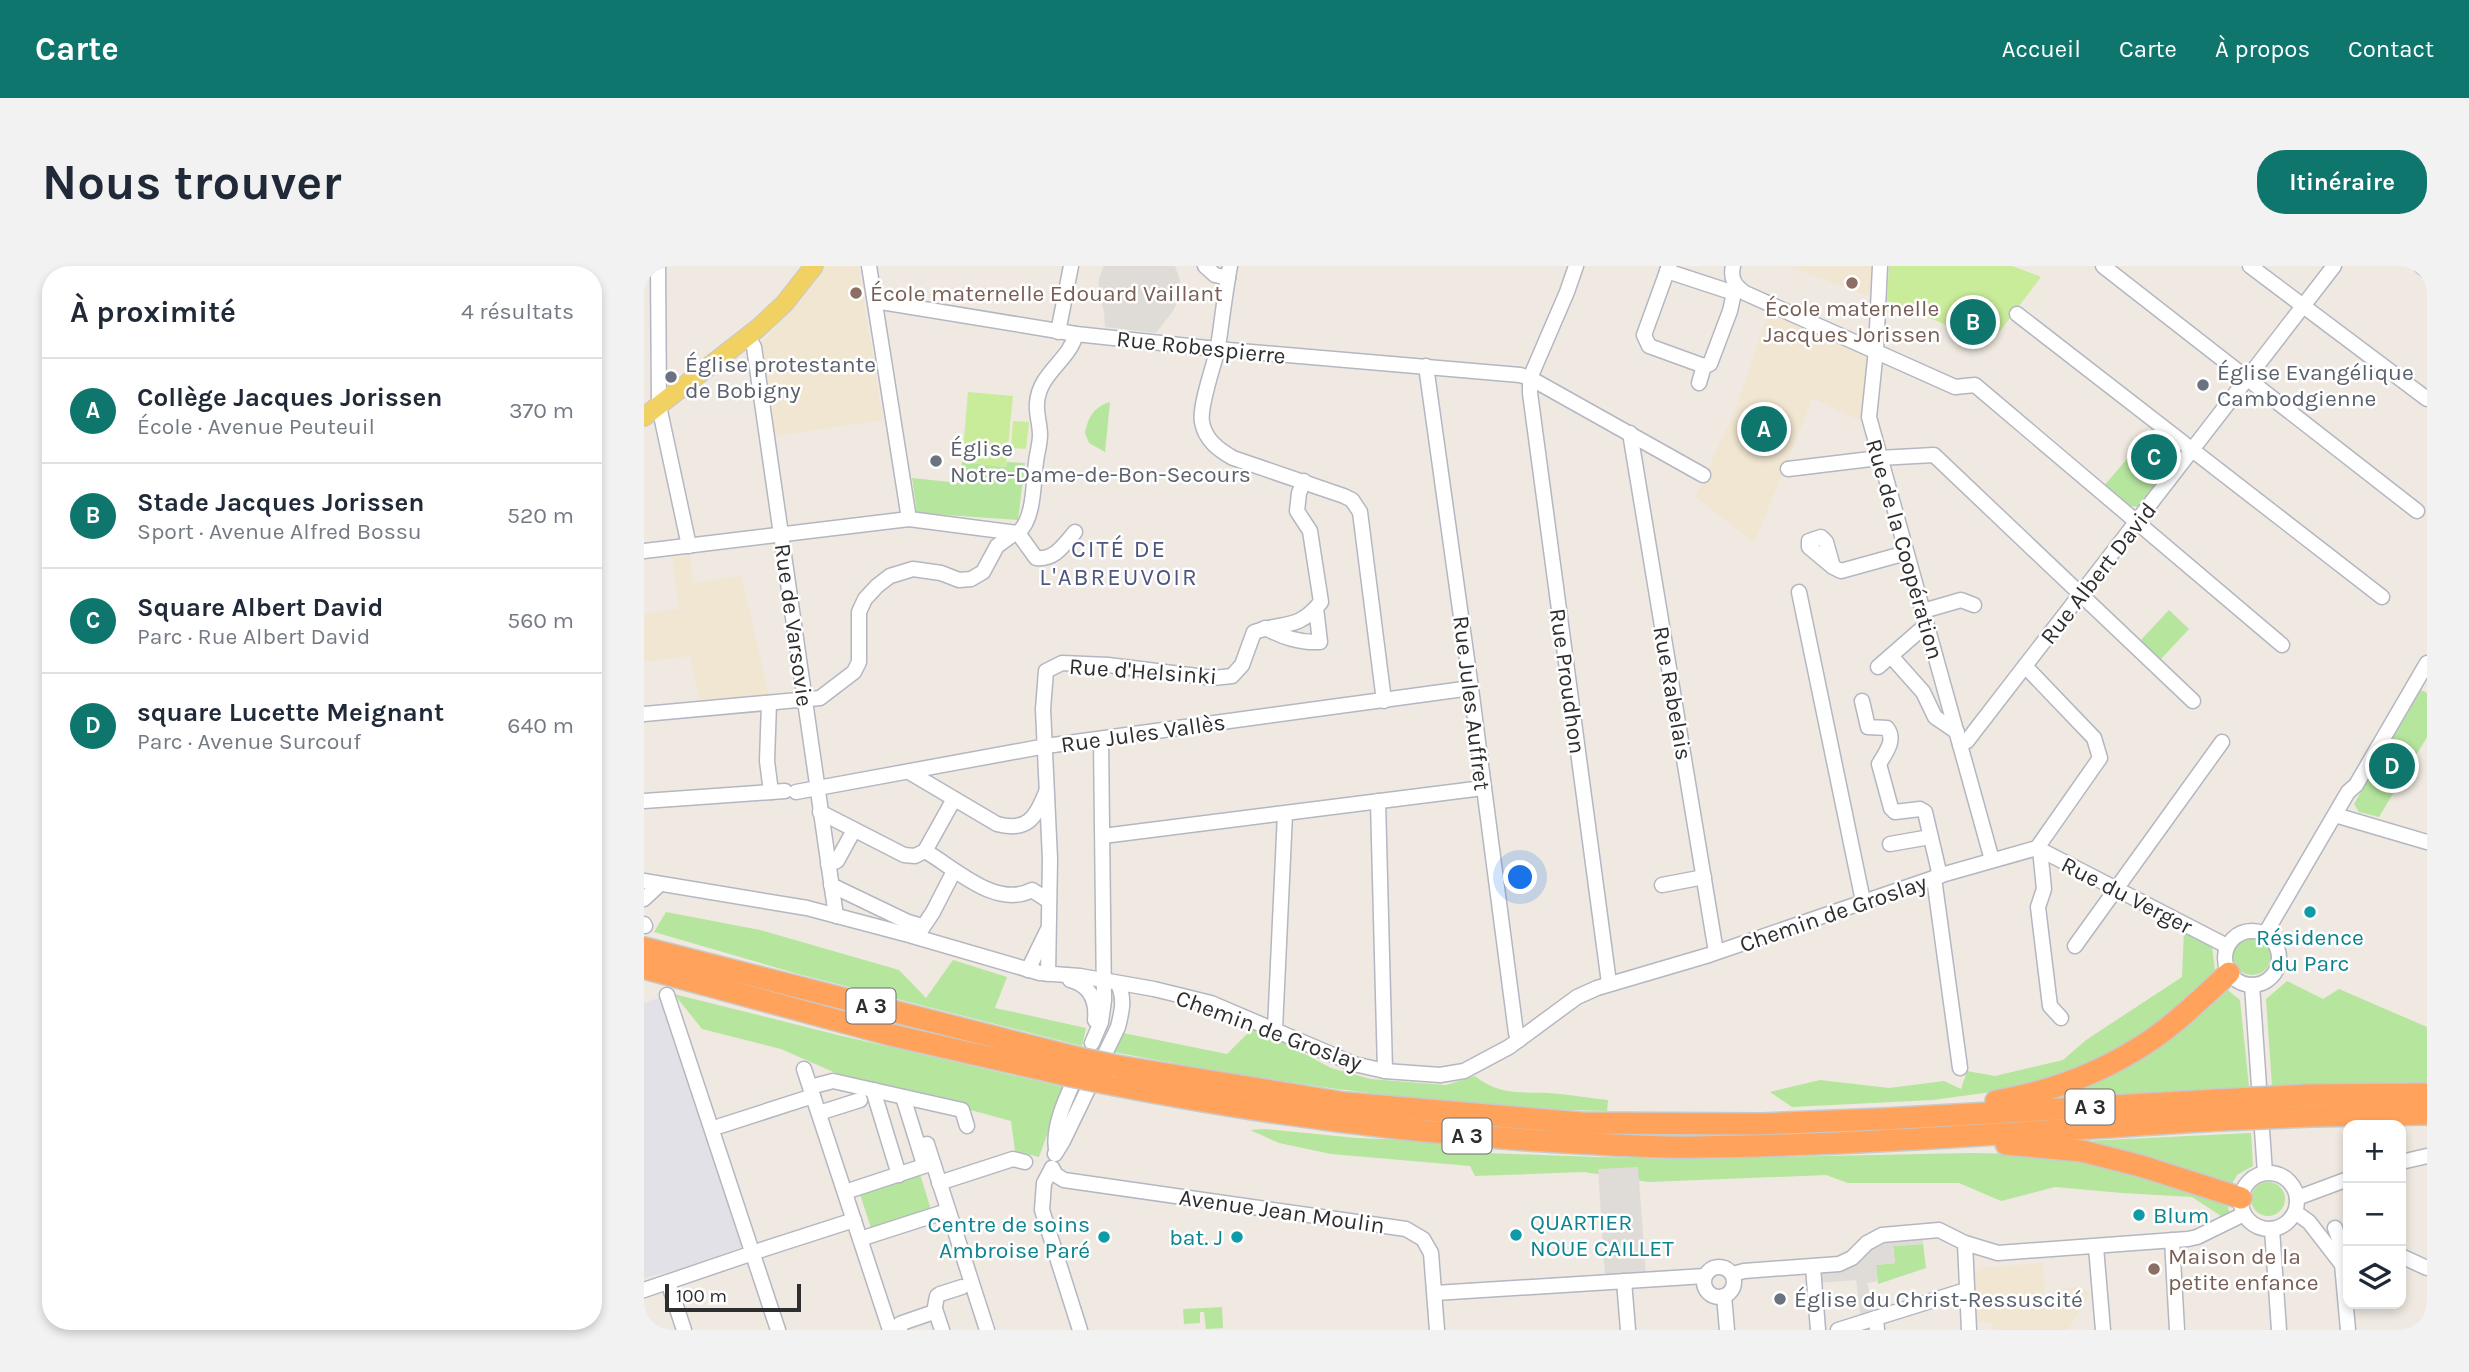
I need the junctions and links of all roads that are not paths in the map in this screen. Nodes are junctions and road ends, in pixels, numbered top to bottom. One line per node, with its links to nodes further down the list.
1 (657, 266): 20 (street)
2 (814, 266): 24 (main road)
3 (869, 266): 17 (street)
4 (1071, 266): 22 (street)
5 (1205, 266): 15 (street)
6 (1576, 266): 29 (street)
7 (1733, 266): 16 (street)
8 (1880, 266): 26 (street, Rue de la Coopération)
9 (2103, 266): 30 (street)
10 (2250, 266): 18 (street)
11 (2421, 266): 14 (street)
12 (1668, 268): 16 (street); 28 (street)
13 (2333, 268): 18 (street, Rue Albert David)
14 (2427, 271)
15 (1229, 272): 25 (street)
16 (1736, 288): 26 (street); 28 (street)
17 (874, 301): 22 (street, Rue Robespierre); 42 (street)
18 (2305, 307): 30 (street, Rue Albert David); 32 (street)
19 (2017, 314): 36 (street)
20 (659, 327): 21 (street); 33 (street)
21 (644, 330)
22 (1058, 332): 23 (street, Rue Robespierre)
23 (1076, 334): 25 (street, Rue Robespierre); 45 (street)
24 (748, 336): 33 (main road); 46 (street, Rue de Varsovie)
25 (1217, 349): 27 (street, Rue Robespierre); 40 (street)
26 (1876, 350): 37 (street, Rue de la Coopération); 43 (street)
27 (1426, 366): 29 (street, Rue Robespierre); 64 (street, Rue Jules Auffret)
28 (1704, 366): 31 (street)
29 (1530, 378): 35 (street); 127 (street, Rue Proudhon)
30 (2248, 378): 36 (street, Rue Albert David); 41 (street)
31 (1699, 383)
32 (2427, 399)
33 (659, 406): 34 (main road); 47 (street)
34 (644, 417)
35 (1630, 433): 39 (street); 100 (street, Rue Rabelais)
36 (2193, 449): 43 (street, Rue Albert David); 53 (street)
37 (1879, 458): 38 (street); 49 (street, Rue de la Coopération); 52 (street)
38 (1788, 469)
39 (1703, 475)
40 (1304, 481): 55 (street); 66 (street)
41 (2417, 511)
42 (909, 519): 45 (street); 46 (street)
43 (2137, 522): 52 (street, Rue Albert David); 58 (street)
44 (1074, 532): 45 (street)
45 (1017, 533): 65 (street)
46 (782, 534): 47 (street); 65 (street, Rue de Varsovie)
47 (689, 546): 48 (street)
48 (644, 551)
49 (1906, 553): 50 (street); 56 (street, Rue de la Coopération)
50 (1833, 567)
51 (1799, 592): 110 (street)
52 (2082, 593): 62 (street, Rue Albert David); 68 (street)
53 (2382, 597)
54 (1974, 605): 56 (street)
55 (1316, 608): 57 (street); 57 (street)
56 (1924, 618): 60 (street); 71 (street, Rue de la Coopération)
57 (1265, 628): 74 (street, Rue d'Helsinki)
58 (2282, 645)
59 (2427, 650): 80 (street)
60 (1891, 656): 63 (street); 71 (street)
61 (2427, 663): 80 (street)
62 (2025, 666): 71 (street, Rue Albert David); 94 (street)
63 (1878, 667)
64 (1471, 688): 66 (street, Rue Jules Vallès); 77 (street, Rue Jules Auffret)
65 (804, 698): 69 (street); 78 (street, Rue de Varsovie)
66 (1384, 701): 72 (street, Rue Jules Vallès)
67 (1862, 701): 91 (street)
68 (2193, 701)
69 (769, 703): 70 (street); 79 (street)
70 (644, 714)
71 (1959, 738): 97 (street)
72 (1101, 740): 74 (street, Rue Jules Vallès); 90 (street)
73 (2222, 742): 107 (street)
74 (1046, 746): 75 (street, Rue Jules Vallès); 76 (street)
75 (909, 772): 78 (street, Rue Jules Vallès); 81 (street)
76 (1048, 786): 87 (street); 89 (street)
77 (1483, 788): 82 (street); 135 (street, Rue Jules Auffret)
78 (817, 790): 79 (street, Rue Jules Vallès); 84 (street, Rue de Varsovie)
79 (784, 792): 83 (street, Rue Jules Vallès)
80 (2348, 792): 86 (street)
81 (954, 799): 87 (street); 95 (street)
82 (1378, 800): 85 (street); 140 (street)
83 (644, 801)
84 (820, 812): 88 (street); 98 (street, Rue de Varsovie)
85 (1285, 814): 90 (street); 134 (street)
86 (2335, 815): 92 (street); 114 (street)
87 (1028, 822): 89 (street)
88 (854, 830): 95 (street); 98 (street)
89 (1049, 836): 96 (street)
90 (1103, 836): 126 (street)
91 (1930, 837): 93 (street); 101 (street)
92 (2427, 842)
93 (1890, 844)
94 (2035, 849): 97 (street, Chemin de Groslay); 107 (street, Rue du Verger); 132 (street)
95 (925, 851): 99 (street)
96 (1051, 859): 106 (street); 109 (street)
97 (1992, 860): 101 (street, Chemin de Groslay)
98 (828, 863): 104 (street, Rue de Varsovie)
99 (954, 871): 106 (street); 113 (street)
100 (1704, 877): 105 (street); 120 (street, Rue Rabelais)
101 (1937, 877): 110 (street, Chemin de Groslay); 138 (street)
102 (644, 881): 103 (street, Chemin de Groslay)
103 (660, 884): 108 (street); 111 (street, Chemin de Groslay)
104 (831, 885): 111 (street, Rue de Varsovie); 113 (street)
105 (1662, 885)
106 (1032, 890): 109 (street)
107 (2117, 890): 116 (street); 117 (street, Rue du Verger)
108 (644, 899)
109 (1049, 901): 112 (street)
110 (1863, 901): 120 (street, Chemin de Groslay)
111 (836, 916): 113 (street, Chemin de Groslay)
112 (1049, 927): 122 (street); 124 (street)
113 (920, 932): 122 (street, Chemin de Groslay)
114 (2265, 934): 117 (street); 129 (street)
115 (644, 938): 119 (highway)
116 (2075, 946)
117 (2227, 946): 123 (street)
118 (644, 948): 119 (highway, A 3)
119 (668, 953): 137 (highway, A 3)
120 (1716, 953): 127 (street, Chemin de Groslay)
121 (644, 968): 125 (highway, A 3)
122 (1028, 970): 124 (street, Chemin de Groslay)
123 (2229, 973): 129 (street); 150 (highway)
124 (1048, 974): 126 (street, Chemin de Groslay); 136 (street)
125 (695, 981): 128 (highway); 137 (highway, A 3)
126 (1111, 983): 130 (street, Chemin de Groslay); 133 (street); 136 (street)
127 (1609, 983): 135 (street, Chemin de Groslay)
128 (644, 984)
129 (2252, 985): 162 (street)
130 (1144, 987): 133 (street); 134 (street, Chemin de Groslay)
131 (667, 995): 178 (street)
132 (2061, 1018)
133 (1118, 1027): 156 (street)
134 (1275, 1030): 140 (street, Chemin de Groslay)
135 (1519, 1040): 140 (street, Chemin de Groslay)
136 (1092, 1043): 156 (street)
137 (1070, 1066): 141 (highway, A 3, bridge)
138 (1960, 1068)
139 (804, 1069): 143 (street)
140 (1385, 1071)
141 (1111, 1075): 150 (highway, A 3); 154 (highway, A 3)
142 (873, 1090): 143 (street); 145 (street); 163 (street)
143 (812, 1091): 149 (street); 152 (street)
144 (2427, 1094): 147 (highway, A 3)
145 (903, 1097): 153 (street); 160 (street)
146 (860, 1100): 149 (street)
147 (2310, 1105): 148 (highway, A 3, bridge); 151 (highway, A 3)
148 (2219, 1110): 150 (highway, A 3); 154 (highway, A 3)
149 (819, 1113): 166 (street)
150 (1963, 1114)
151 (2427, 1114)
152 (720, 1126)
153 (967, 1126)
154 (1985, 1135): 168 (highway)
155 (927, 1144): 160 (street)
156 (1056, 1150): 161 (street)
157 (2427, 1156): 158 (street)
158 (2406, 1161)
159 (1025, 1162): 165 (street)
160 (929, 1165): 163 (street); 165 (street)
161 (1052, 1168): 190 (street, Avenue Jean Moulin); 200 (street)
162 (2265, 1173): 167 (street); 168 (street)
163 (899, 1174): 166 (street)
164 (2343, 1182): 167 (street)
165 (939, 1183): 169 (street)
166 (845, 1192): 170 (street)
167 (2296, 1205): 171 (street); 172 (street)
168 (2243, 1206): 172 (street); 175 (street)
169 (947, 1211): 174 (street); 199 (street)
170 (854, 1220): 174 (street); 178 (street)
171 (2309, 1222): 173 (street); 180 (street)
172 (2272, 1228): 209 (street)
173 (2343, 1236): 180 (street)
174 (860, 1239): 196 (street)
175 (2172, 1240): 177 (street); 208 (street)
176 (1965, 1243): 177 (street); 181 (street); 189 (street)
177 (2096, 1247): 207 (street)
178 (757, 1251): 186 (street); 195 (street)
179 (2406, 1258): 182 (street)
180 (2341, 1264): 210 (street)
181 (1813, 1267): 183 (street); 204 (street)
182 (2427, 1268)
183 (1733, 1274): 184 (street); 191 (street)
184 (1705, 1276): 185 (street); 191 (street)
185 (1624, 1281): 190 (street); 202 (street)
186 (668, 1282): 188 (street); 194 (street)
187 (962, 1287): 192 (street)
188 (644, 1290)
189 (1966, 1290): 193 (street); 206 (street)
190 (1435, 1293): 201 (street, Avenue Jean Moulin)
191 (1724, 1296): 203 (street)
192 (935, 1309): 197 (street); 198 (street)
193 (1876, 1324): 205 (street)
194 (684, 1330)
195 (778, 1330)
196 (890, 1330)
197 (900, 1330)
198 (942, 1330)
199 (987, 1330)
200 (1080, 1330)
201 (1437, 1330)
202 (1628, 1330)
203 (1727, 1330)
204 (1818, 1330)
205 (1838, 1330)
206 (1969, 1330)
207 (2103, 1330)
208 (2177, 1330)
209 (2279, 1330)
210 (2348, 1330)

